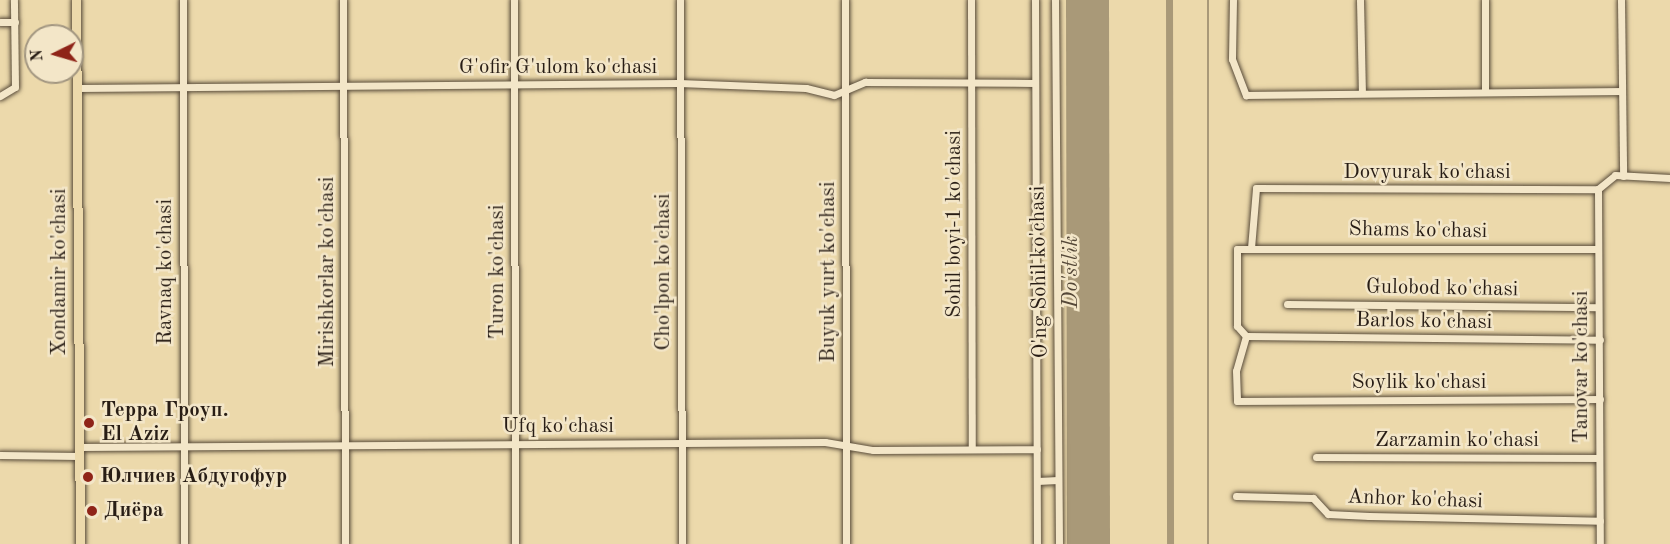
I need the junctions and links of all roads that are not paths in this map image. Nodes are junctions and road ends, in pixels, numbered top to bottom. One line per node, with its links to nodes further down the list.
1 (14, 0): 16 (street)
2 (76, 0): 23 (main road, Xondamir ko'chasi)
3 (183, 0): 21 (street, Ravnaq ko'chasi)
4 (343, 0): 22 (street, Mirishkorlar ko'chasi)
5 (514, 0): 19 (street, Turon ko'chasi)
6 (680, 0): 17 (street, Cho'lpon ko'chasi)
7 (845, 0): 25 (street, Buyuk yurt ko'chasi)
8 (971, 0): 20 (street, Sohil boyi-1 ko'chasi)
9 (1035, 0): 18 (street)
10 (1055, 0): 50 (street, O'ng Sohil ko'chasi)
11 (1233, 0): 27 (street)
12 (1360, 0): 27 (street)
13 (1485, 0): 26 (street)
14 (1621, 0): 24 (street)
15 (0, 22): 16 (street)
16 (15, 22): 28 (street)
17 (679, 83): 19 (street, G'ofir G'ulom ko'chasi); 25 (street, G'ofir G'ulom ko'chasi); 39 (street, Cho'lpon ko'chasi)
18 (1035, 83): 20 (street, G'ofir G'ulom ko'chasi); 44 (street)
19 (515, 84): 22 (street, G'ofir G'ulom ko'chasi); 40 (street, Turon ko'chasi)
20 (970, 85): 25 (street, G'ofir G'ulom ko'chasi); 45 (street, Sohil boyi-1 ko'chasi)
21 (184, 86): 22 (street, G'ofir G'ulom ko'chasi); 23 (street, G'ofir G'ulom ko'chasi); 43 (street, Ravnaq ko'chasi)
22 (344, 86): 42 (street, Mirishkorlar ko'chasi)
23 (77, 88): 46 (main road, Xondamir ko'chasi)
24 (1620, 91): 26 (street); 29 (street)
25 (845, 92): 41 (street, Buyuk yurt ko'chasi)
26 (1485, 92): 27 (street)
27 (1362, 93)
28 (3, 96)
29 (1623, 176): 30 (street); 31 (street)
30 (1670, 178)
31 (1598, 189): 32 (street, Dovyurak ko'chasi); 33 (street, Tanovar ko'chasi)
32 (1251, 248): 33 (street, Shams ko'chasi); 36 (street, Shams ko'chasi)
33 (1598, 249): 35 (street, Tanovar ko'chasi)
34 (1287, 304): 35 (street, Gulobod ko'chasi)
35 (1598, 307): 37 (street, Tanovar ko'chasi)
36 (1246, 336): 37 (street, Barlos ko'chasi); 38 (street, Soylik ko'chasi)
37 (1600, 340): 38 (street, Tanovar ko'chasi)
38 (1600, 399): 49 (street, Tanovar ko'chasi)
39 (682, 442): 40 (street, Ufq ko'chasi); 41 (street, Ufq ko'chasi); 58 (street, Cho'lpon ko'chasi)
40 (516, 444): 42 (street, Ufq ko'chasi); 57 (street, Turon ko'chasi)
41 (845, 445): 45 (street, Ufq ko'chasi); 59 (street, Buyuk yurt ko'chasi)
42 (345, 446): 43 (street, Ufq ko'chasi); 56 (street, Mirishkorlar ko'chasi)
43 (182, 447): 46 (street, Ufq ko'chasi); 55 (street, Ravnaq ko'chasi)
44 (1037, 448): 45 (street, Ufq ko'chasi); 51 (street)
45 (972, 449)
46 (79, 451): 47 (street, Ufq ko'chasi); 54 (main road, Xondamir ko'chasi)
47 (0, 455)
48 (1316, 457): 49 (street, Zarzamin ko'chasi)
49 (1599, 458): 53 (street, Tanovar ko'chasi)
50 (1058, 480): 51 (street); 61 (street, O'ng Sohil ko'chasi)
51 (1037, 481): 60 (street)
52 (1236, 496): 53 (street, Anhor ko'chasi)
53 (1600, 521): 62 (street, Tanovar ko'chasi)
54 (80, 544)
55 (184, 544)
56 (345, 544)
57 (516, 544)
58 (682, 544)
59 (846, 544)
60 (1037, 544)
61 (1059, 544)
62 (1600, 544)

